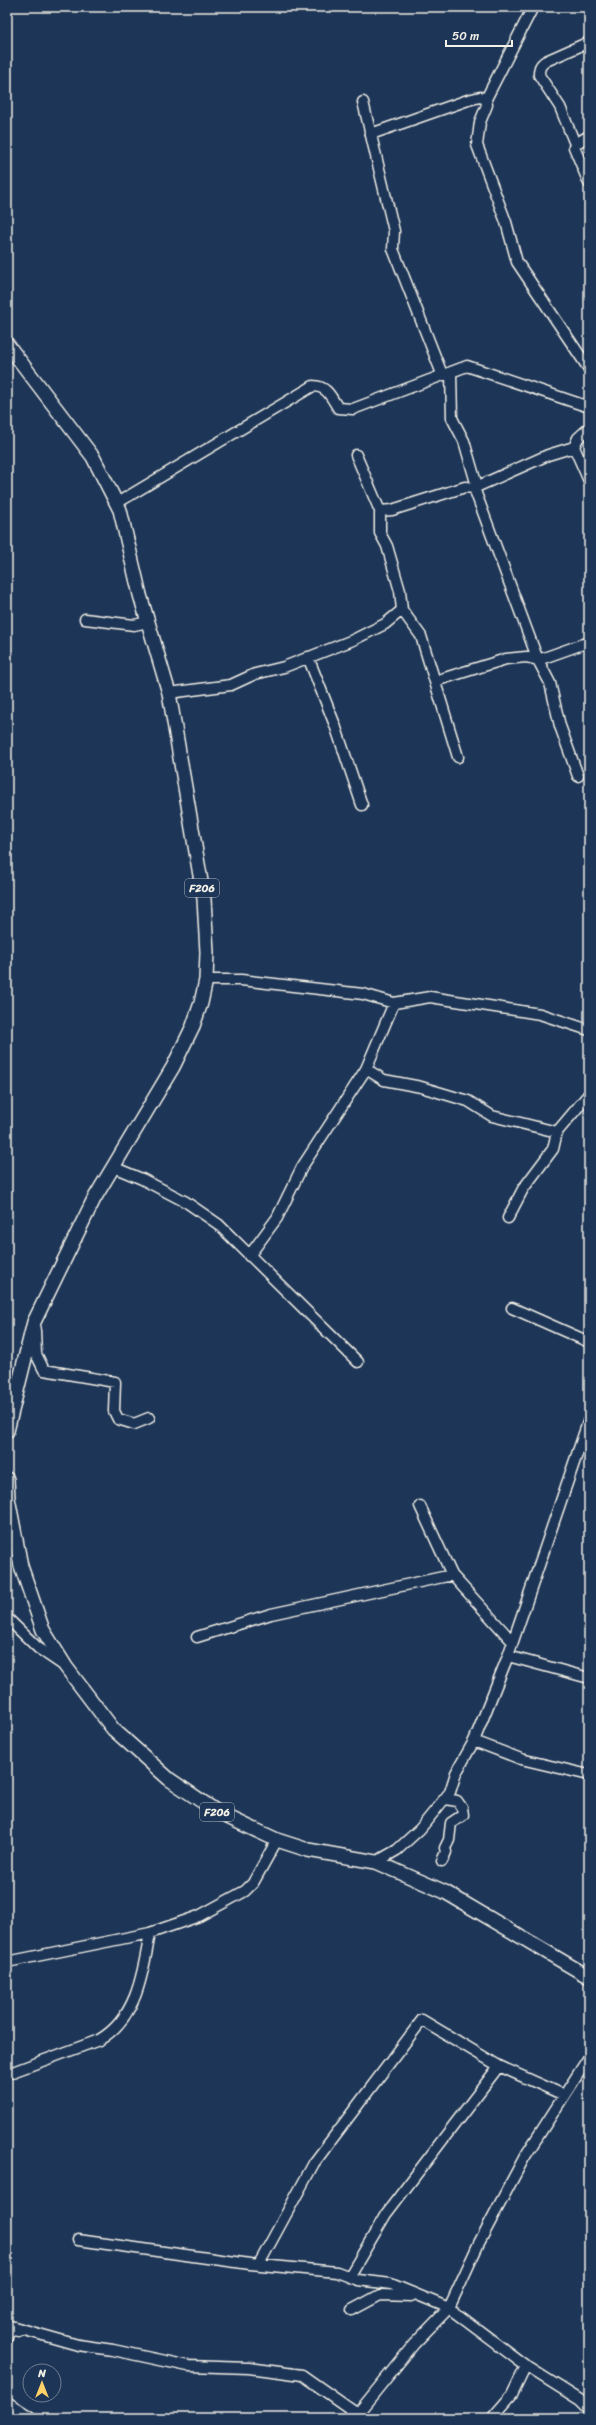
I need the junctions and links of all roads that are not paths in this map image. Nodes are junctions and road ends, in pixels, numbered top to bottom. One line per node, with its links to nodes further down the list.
1 (533, 7): 3 (street)
2 (589, 42): 7 (street)
3 (486, 99): 5 (street); 10 (street)
4 (363, 102): 5 (street)
5 (371, 134): 11 (street)
6 (589, 136): 7 (street)
7 (575, 144): 8 (street)
8 (589, 183)
9 (7, 344): 19 (main road, F206)
10 (589, 369)
11 (446, 373): 12 (street); 18 (street); 19 (street)
12 (589, 407)
13 (589, 428): 15 (street)
14 (589, 433): 15 (street)
15 (576, 442): 17 (street); 18 (street)
16 (356, 455): 20 (street)
17 (589, 481)
18 (476, 487): 20 (street); 26 (street)
19 (117, 503): 23 (main road, F206)
20 (380, 511): 21 (street)
21 (402, 610): 25 (street); 27 (street)
22 (84, 619): 23 (street)
23 (148, 622): 28 (main road, F206)
24 (589, 645): 26 (street)
25 (308, 657): 28 (street); 31 (street)
26 (538, 660): 27 (street); 30 (street)
27 (435, 681): 29 (street)
28 (169, 694): 32 (main road, F206)
29 (458, 757)
30 (578, 776)
31 (362, 805)
32 (206, 980): 33 (street); 38 (main road, F206)
33 (394, 1003): 34 (street); 35 (street)
34 (589, 1030)
35 (366, 1069): 37 (street); 40 (street)
36 (589, 1094): 37 (street)
37 (557, 1132): 39 (street)
38 (113, 1168): 40 (street); 42 (main road, F206)
39 (508, 1218)
40 (249, 1256): 44 (street)
41 (512, 1308): 43 (street)
42 (34, 1322): 45 (street); 47 (main road, F206)
43 (589, 1342)
44 (358, 1362)
45 (149, 1418)
46 (589, 1420): 53 (street)
47 (7, 1431)
48 (7, 1479): 55 (main road, F206)
49 (420, 1506): 50 (street)
50 (452, 1575): 52 (street); 53 (street)
51 (7, 1618): 55 (street)
52 (197, 1636)
53 (512, 1641): 54 (street)
54 (508, 1656): 56 (street); 57 (street)
55 (66, 1667): 60 (main road, F206)
56 (589, 1678)
57 (474, 1741): 58 (street); 59 (street)
58 (589, 1775)
59 (446, 1799): 61 (street); 62 (street)
60 (277, 1840): 62 (main road, F206); 63 (street)
61 (442, 1861)
62 (376, 1862): 65 (main road, F206)
63 (150, 1933): 64 (street); 68 (street)
64 (7, 1962)
65 (589, 1977)
66 (589, 2057): 69 (street)
67 (499, 2066): 69 (street); 71 (street); 72 (street)
68 (7, 2074)
69 (564, 2095): 73 (street)
70 (78, 2240): 71 (street)
71 (259, 2264): 72 (street)
72 (349, 2277): 73 (street)
73 (445, 2306): 74 (street); 78 (street); 81 (street)
74 (352, 2310)
75 (7, 2325): 77 (street)
76 (7, 2338): 77 (street)
77 (113, 2350): 81 (street)
78 (526, 2366): 80 (street); 83 (street)
79 (7, 2402): 82 (street)
80 (589, 2409)
81 (355, 2416)
82 (32, 2418)
83 (492, 2418)

